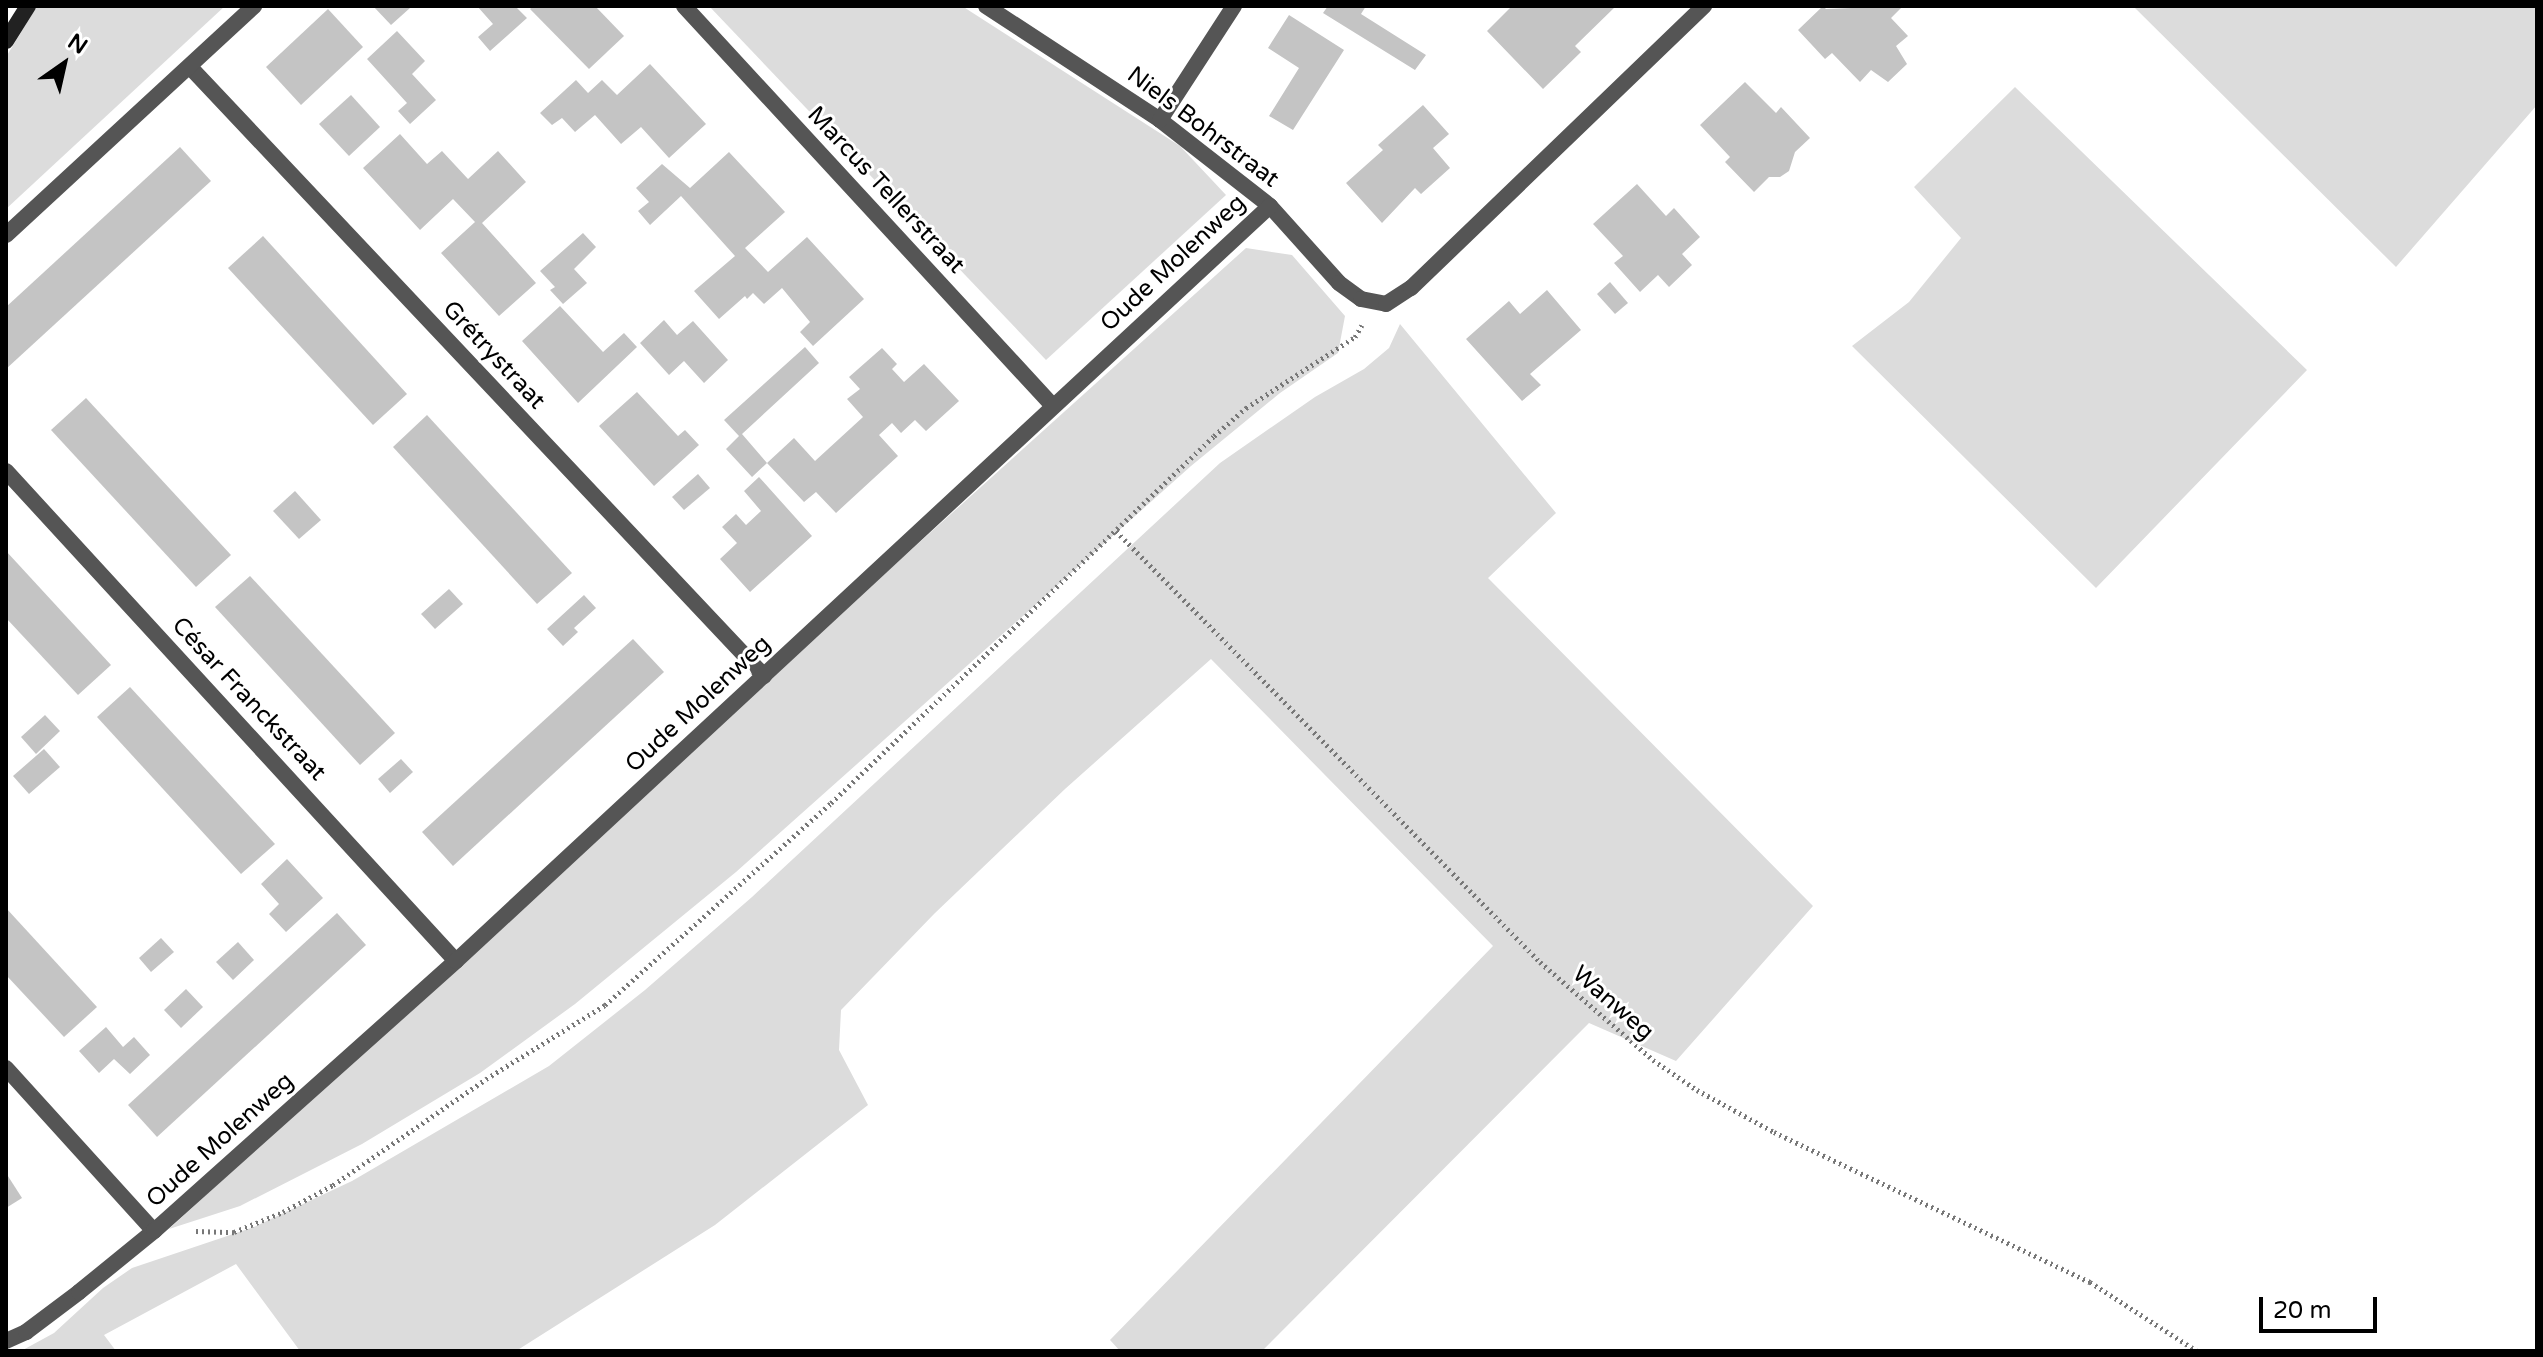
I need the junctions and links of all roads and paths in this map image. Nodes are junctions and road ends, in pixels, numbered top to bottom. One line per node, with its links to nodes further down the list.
1 (28, 6): 7 (street)
2 (254, 6): 8 (street)
3 (684, 6): 13 (street, Marcus Tellerstraat)
4 (986, 6): 9 (street, Niels Bohrstraat)
5 (1234, 6): 9 (street)
6 (1704, 6): 10 (street, Niels Bohrstraat)
7 (6, 41)
8 (190, 67): 11 (street); 16 (street, Grétrystraat)
9 (1160, 120): 10 (street, Niels Bohrstraat)
10 (1270, 206): 13 (street, Oude Molenweg)
11 (6, 235)
12 (1355, 337): 15 (path, Oude Molenweg)
13 (1053, 406): 16 (street, Oude Molenweg)
14 (6, 471): 17 (street, César Franckstraat)
15 (1116, 531): 19 (path, Oude Molenweg); 21 (path, Wanweg)
16 (764, 676): 17 (street, Oude Molenweg)
17 (456, 961): 19 (street, Oude Molenweg)
18 (6, 1068): 19 (street)
19 (154, 1231): 20 (street, Oude Molenweg)
20 (6, 1341)
21 (2197, 1351)

